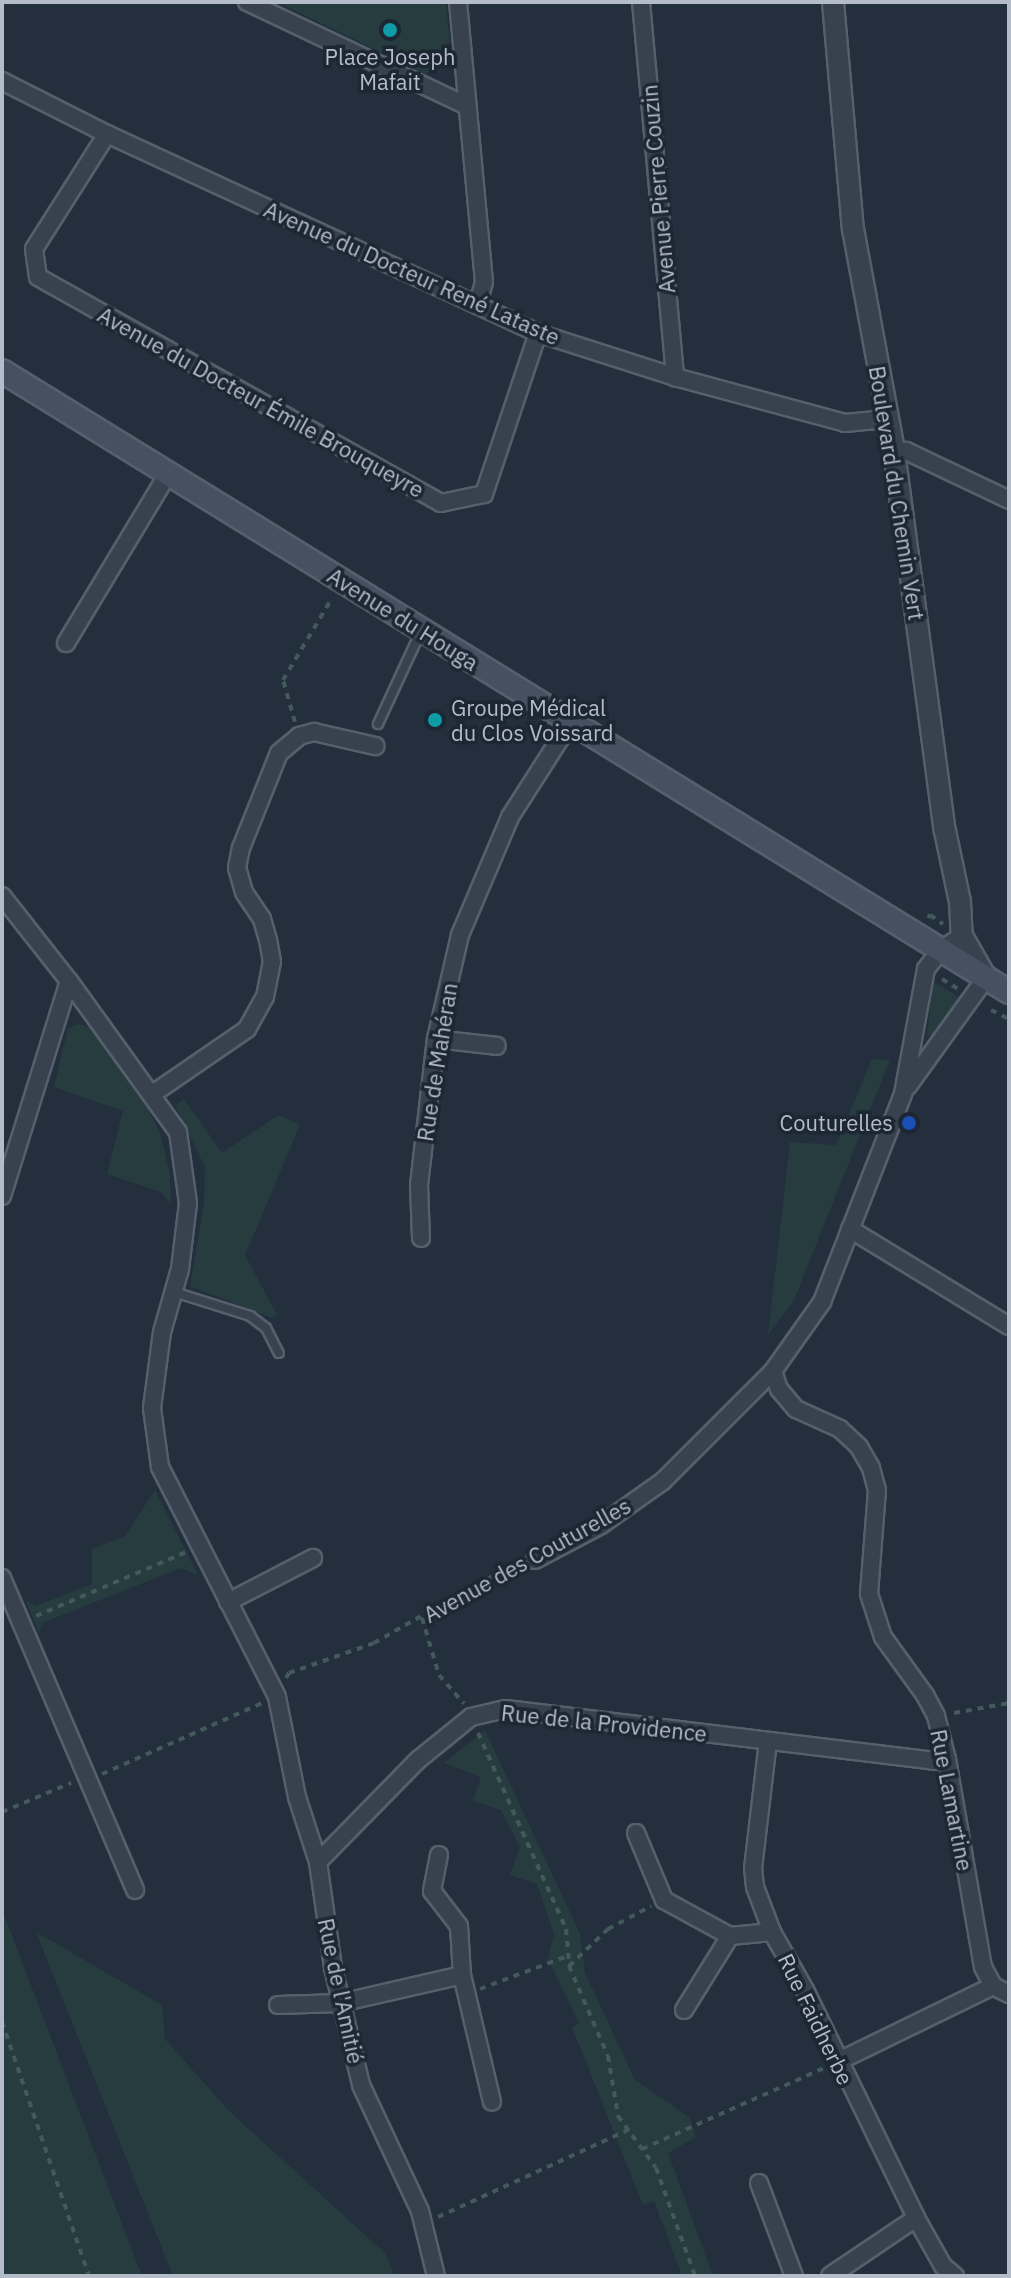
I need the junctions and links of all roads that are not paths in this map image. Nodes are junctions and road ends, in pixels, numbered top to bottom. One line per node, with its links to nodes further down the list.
1 (247, 2): 6 (street)
2 (458, 2): 6 (street)
3 (641, 2): 11 (street, Avenue Pierre Couzin)
4 (833, 2): 12 (street, Boulevard du Chemin Vert)
5 (2, 81): 7 (street, Avenue du Docteur René Lataste)
6 (467, 106): 8 (street)
7 (107, 134): 8 (street, Avenue du Docteur René Lataste); 9 (street, Avenue du Docteur Émile Brouqueyre)
8 (478, 305): 9 (street, Avenue du Docteur René Lataste)
9 (538, 333): 11 (street, Avenue du Docteur René Lataste)
10 (2, 371): 14 (main road, Avenue du Houga)
11 (675, 377): 12 (street, Avenue du Docteur René Lataste)
12 (887, 419): 13 (street, Boulevard du Chemin Vert)
13 (894, 451): 15 (street); 22 (street, Boulevard du Chemin Vert)
14 (168, 474): 16 (main road, Avenue du Houga); 17 (street)
15 (1009, 500)
16 (421, 630): 18 (main road, Avenue du Houga); 19 (lane)
17 (66, 643)
18 (570, 723): 23 (main road, Avenue du Houga); 27 (street, Rue de Mahéran)
19 (378, 724)
20 (375, 746): 29 (street)
21 (2, 896): 25 (street, Rue de l'Amitié)
22 (962, 936): 23 (street, Avenue des Couturelles); 24 (street, Boulevard du Chemin Vert)
23 (941, 950): 24 (main road, Avenue du Houga); 30 (street, Avenue des Couturelles)
24 (986, 978): 26 (main road, Avenue du Houga); 30 (street, Avenue des Couturelles)
25 (69, 981): 29 (street, Rue de l'Amitié); 31 (street)
26 (1009, 992)
27 (436, 1039): 28 (street); 34 (street, Rue de Mahéran)
28 (497, 1046)
29 (154, 1093): 35 (street, Rue de l'Amitié)
30 (903, 1094): 33 (street, Avenue des Couturelles)
31 (7, 1155): 32 (street)
32 (2, 1196)
33 (850, 1229): 36 (street); 38 (street, Avenue des Couturelles)
34 (421, 1238)
35 (173, 1291): 37 (lane); 42 (street, Rue de l'Amitié)
36 (1009, 1326)
37 (279, 1353)
38 (773, 1371): 40 (street, Avenue des Couturelles); 44 (street, Rue Lamartine)
39 (313, 1558): 42 (street)
40 (535, 1560)
41 (2, 1578): 48 (street)
42 (228, 1602): 47 (street, Rue de l'Amitié)
43 (768, 1741): 44 (street, Rue de la Providence); 47 (street, Rue de la Providence); 49 (street, Rue Faidherbe)
44 (947, 1759): 52 (street, Rue Lamartine)
45 (636, 1833): 50 (street)
46 (439, 1855): 51 (street)
47 (318, 1862): 54 (street, Rue de l'Amitié)
48 (135, 1890)
49 (772, 1932): 50 (street); 57 (street, Rue Faidherbe)
50 (730, 1936): 56 (street)
51 (462, 1975): 54 (street); 58 (street)
52 (993, 1986): 53 (street); 57 (street)
53 (1009, 1994)
54 (340, 2003): 55 (street); 61 (street, Rue de l'Amitié)
55 (278, 2005)
56 (684, 2010)
57 (837, 2062): 60 (street, Rue Faidherbe)
58 (492, 2102)
59 (759, 2183): 62 (street)
60 (916, 2218): 63 (street); 64 (street, Rue Faidherbe)
61 (436, 2276)
62 (794, 2276)
63 (830, 2276)
64 (955, 2276)

